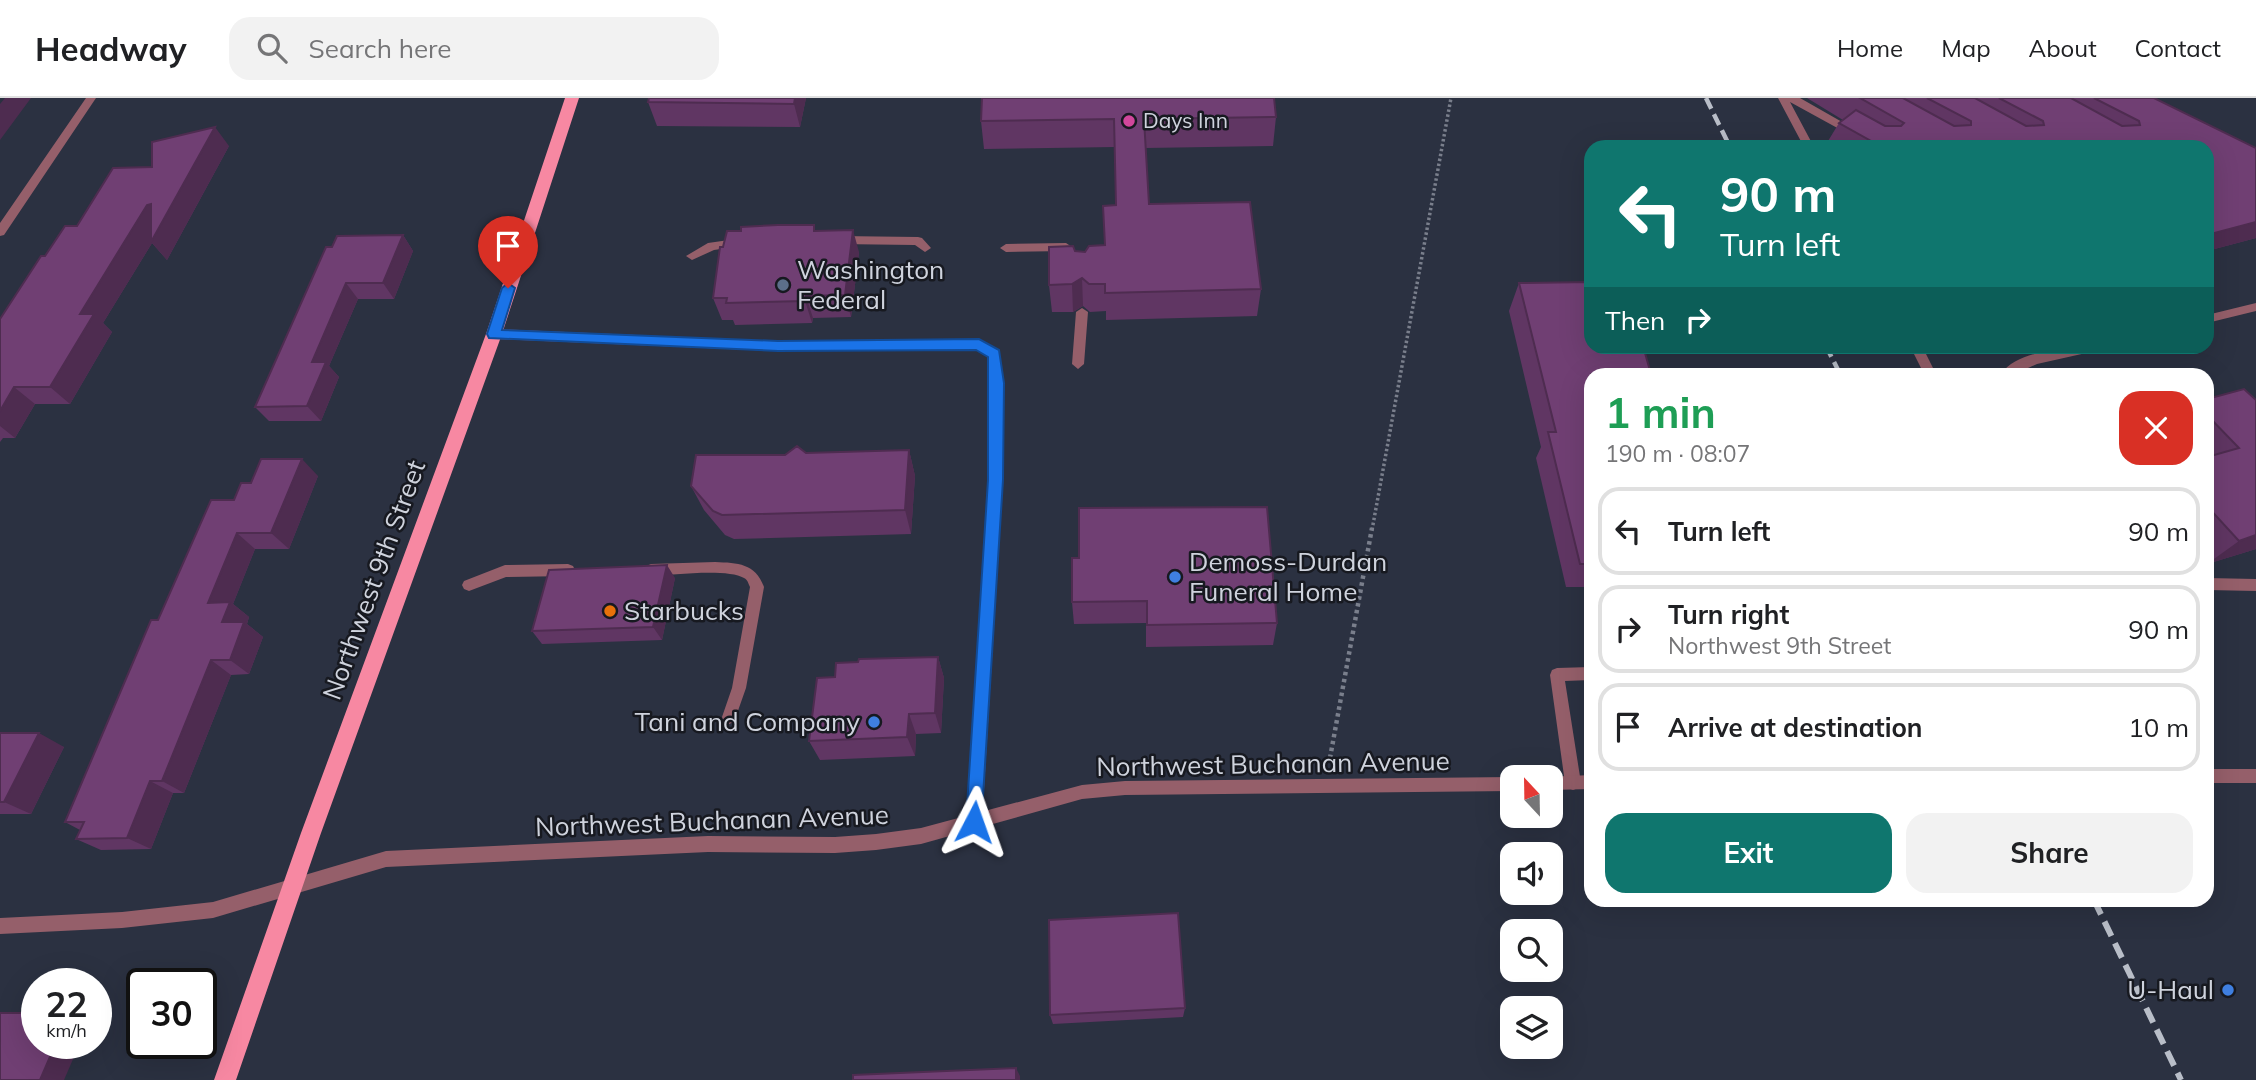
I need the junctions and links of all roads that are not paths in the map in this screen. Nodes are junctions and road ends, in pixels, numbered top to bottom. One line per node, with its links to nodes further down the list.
1 (91, 98): 7 (street)
2 (572, 98): 17 (main road, Northwest 9th Street)
3 (1783, 98): 5 (street)
4 (1792, 98): 6 (street)
5 (1806, 140)
6 (1868, 140)
7 (0, 232)
8 (820, 240): 10 (street)
9 (758, 242): 13 (street)
10 (925, 248)
11 (1006, 248): 12 (street)
12 (1077, 255)
13 (692, 256)
14 (2256, 307): 16 (street)
15 (1082, 312): 19 (street)
16 (2214, 317)
17 (494, 334): 34 (street); 35 (main road, Northwest 9th Street)
18 (2064, 354): 20 (street)
19 (1078, 364)
20 (2014, 368)
21 (584, 570): 23 (street)
22 (637, 570): 27 (street)
23 (469, 584)
24 (2214, 584): 25 (street)
25 (2256, 585)
26 (1584, 674): 32 (street)
27 (729, 717)
28 (2214, 776): 29 (street)
29 (2256, 776)
30 (1584, 782): 32 (street)
31 (1563, 783): 32 (street)
32 (1573, 783)
33 (1500, 784): 34 (street, Northwest Buchanan Avenue)
34 (974, 822): 35 (street, Northwest Buchanan Avenue)
35 (292, 889): 36 (street, Northwest Buchanan Avenue); 37 (main road, Northwest 9th Street)
36 (0, 926)
37 (225, 1080)

